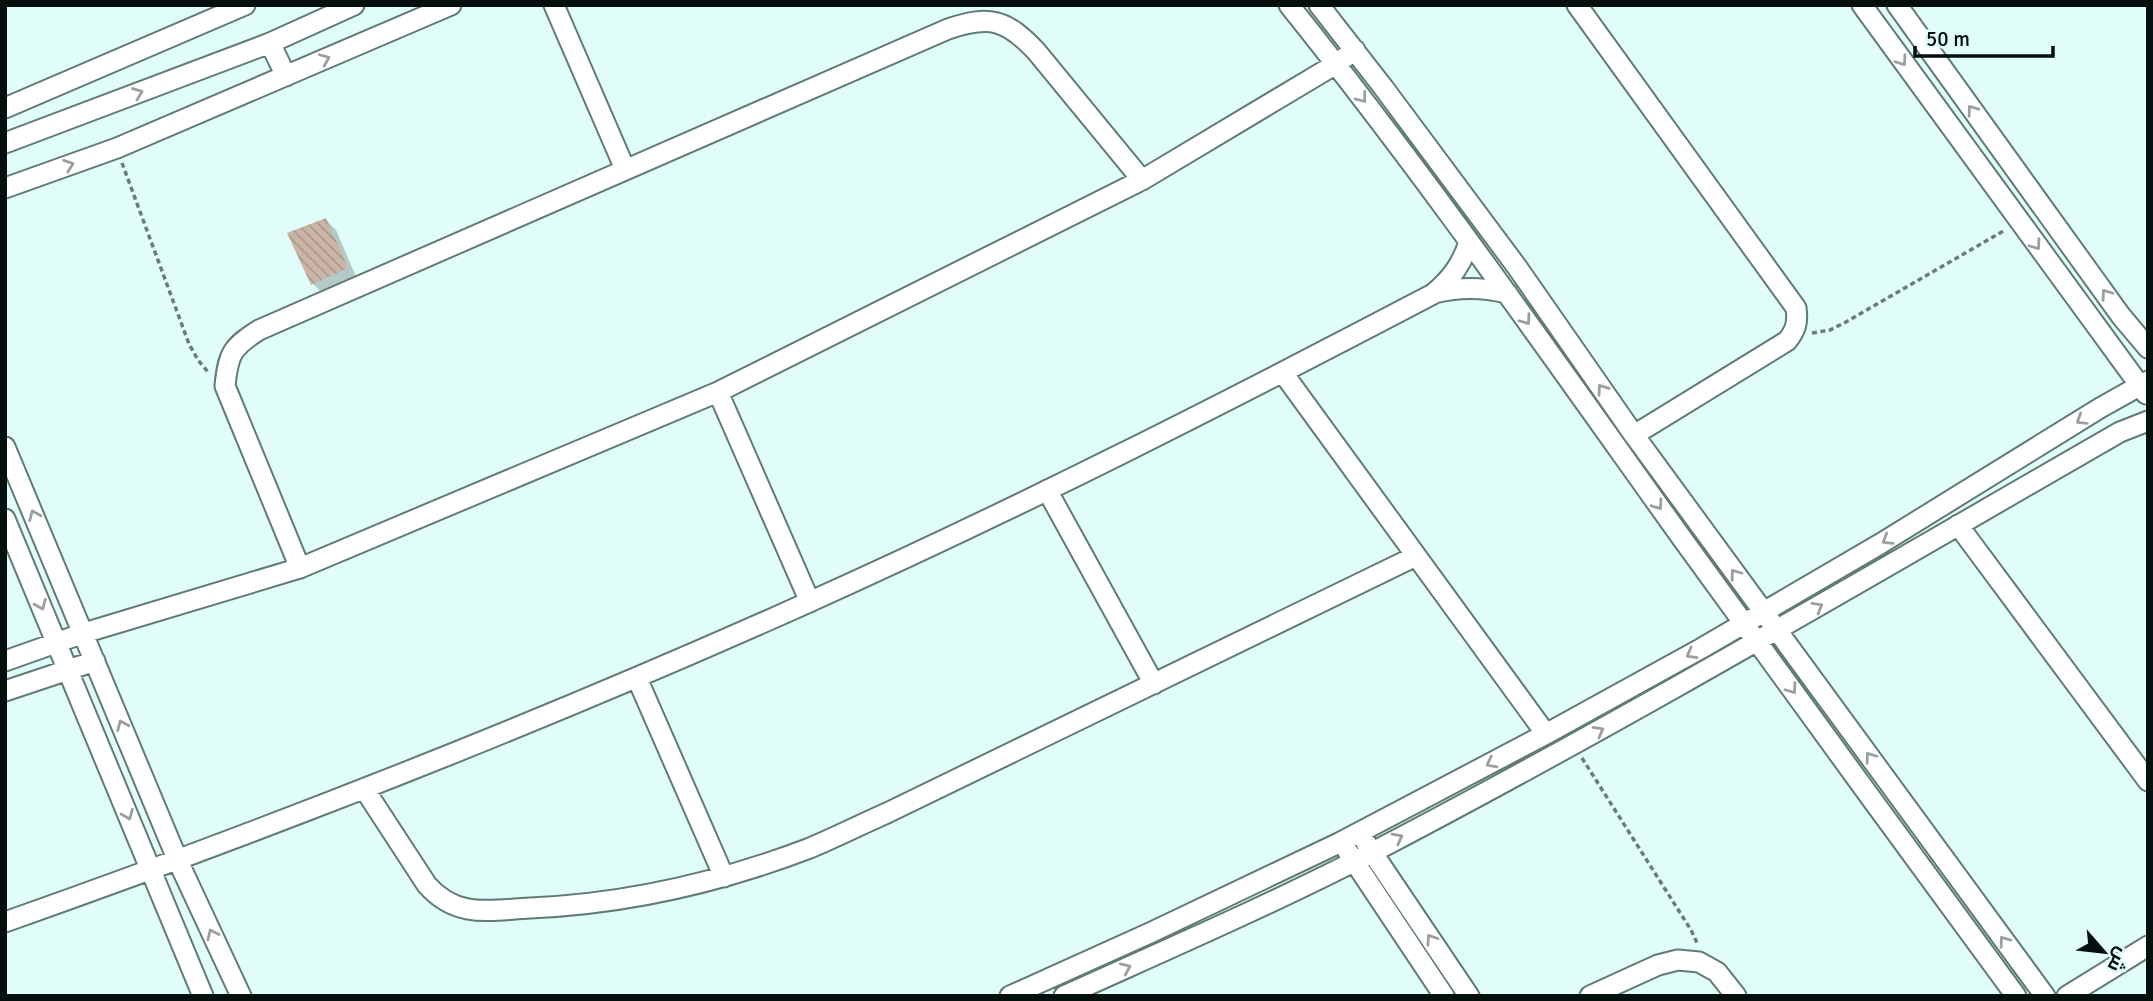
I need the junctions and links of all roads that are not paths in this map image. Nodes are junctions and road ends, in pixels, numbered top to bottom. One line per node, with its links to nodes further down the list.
1 (245, 5): 14 (street)
2 (354, 5): 10 (street)
3 (451, 5): 13 (street, one-way to 3)
4 (554, 5): 16 (street)
5 (1289, 5): 12 (street)
6 (1319, 5): 11 (street)
7 (1577, 5): 27 (street)
8 (1862, 5): 24 (street, one-way to 24)
9 (1897, 5): 22 (street, one-way to 9)
10 (270, 43): 13 (street); 15 (street, one-way to 10)
11 (1355, 50): 12 (street); 27 (street, one-way to 11)
12 (1336, 64): 17 (street); 19 (street, one-way to 19)
13 (286, 76): 18 (street, one-way to 13)
14 (5, 108)
15 (5, 143)
16 (625, 169): 17 (street); 33 (street)
17 (1142, 180): 25 (street)
18 (5, 188)
19 (1469, 242): 20 (street); 21 (street)
20 (1507, 293): 21 (street); 36 (street, one-way to 36)
21 (1433, 294): 23 (street)
22 (2148, 348)
23 (1283, 373): 29 (street); 32 (street)
24 (2145, 387): 35 (street, one-way to 35)
25 (718, 392): 33 (street); 34 (street)
26 (2148, 421): 31 (street)
27 (1634, 435): 35 (street, one-way to 27)
28 (5, 447): 38 (street, one-way to 28)
29 (1047, 490): 34 (street); 45 (street)
30 (5, 519): 40 (street, one-way to 40)
31 (1958, 525): 37 (street, one-way to 31); 48 (street)
32 (1416, 556): 45 (street); 47 (street)
33 (300, 568): 38 (street)
34 (810, 602): 44 (street)
35 (1763, 612): 36 (street); 37 (street)
36 (1744, 624): 39 (street); 47 (street, one-way to 47)
37 (1777, 631): 39 (street); 68 (street, one-way to 37)
38 (84, 633): 40 (street); 42 (street)
39 (1757, 642): 52 (street, one-way to 39); 67 (street, one-way to 67)
40 (56, 643): 41 (street); 43 (street)
41 (5, 661)
42 (95, 661): 43 (street); 53 (street, one-way to 42)
43 (68, 670): 46 (street); 55 (street, one-way to 55)
44 (637, 678): 49 (street); 56 (street)
45 (1154, 684): 56 (street)
46 (5, 691)
47 (1546, 734): 50 (street, one-way to 50)
48 (2148, 781)
49 (365, 790): 53 (street); 56 (street)
50 (1360, 833): 51 (street); 52 (street)
51 (1341, 842): 54 (street); 61 (street)
52 (1373, 852): 54 (street); 64 (street, one-way to 52)
53 (178, 861): 55 (street); 60 (street, one-way to 53)
54 (1354, 861): 62 (street, one-way to 54); 63 (street)
55 (150, 871): 57 (street); 59 (street)
56 (724, 877)
57 (5, 922)
58 (2148, 946): 69 (street)
59 (202, 996)
60 (241, 996)
61 (1010, 996)
62 (1064, 996)
63 (1444, 996)
64 (1469, 996)
65 (1590, 996): 66 (street)
66 (1737, 996)
67 (2017, 996)
68 (2045, 996)
69 (2067, 996)

